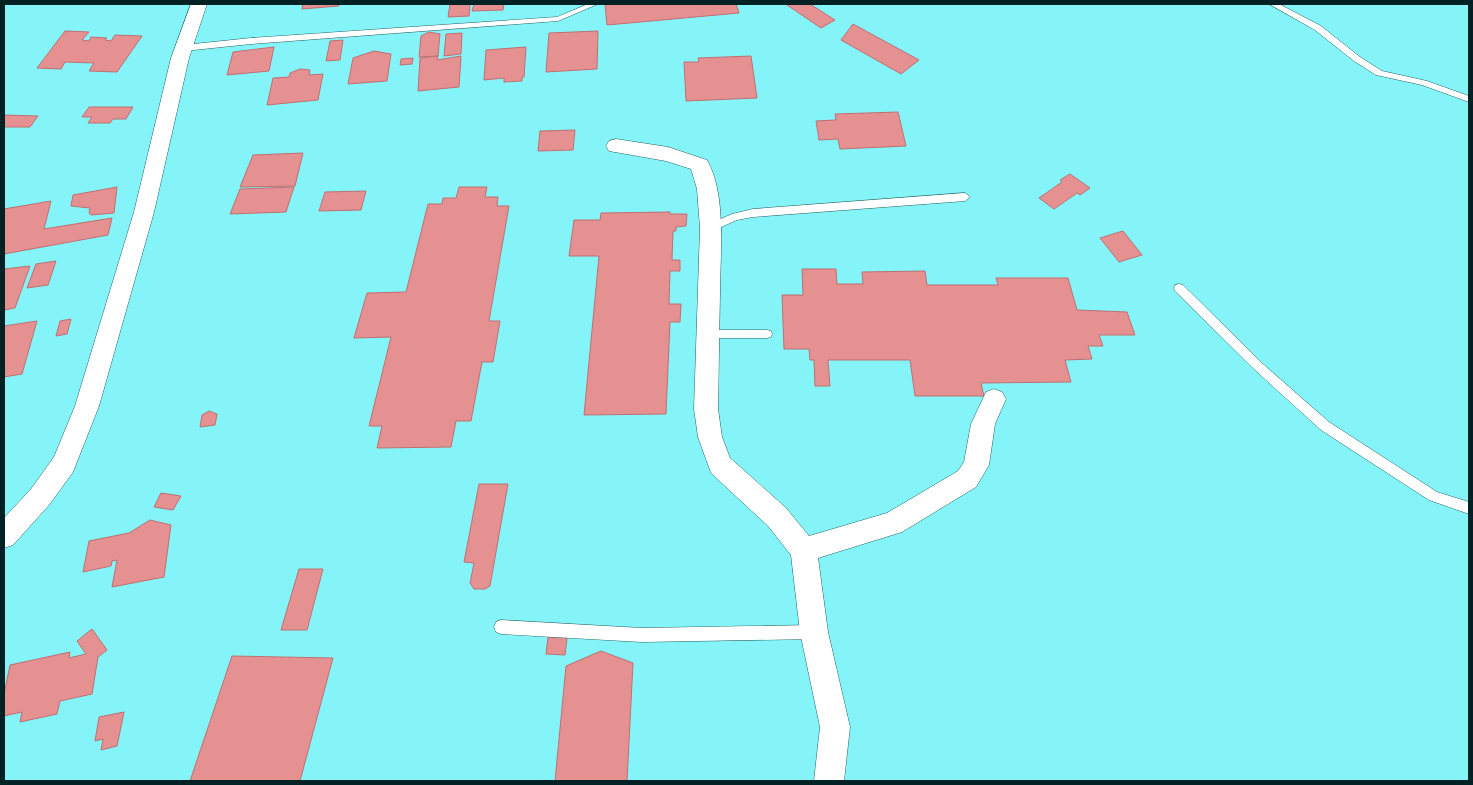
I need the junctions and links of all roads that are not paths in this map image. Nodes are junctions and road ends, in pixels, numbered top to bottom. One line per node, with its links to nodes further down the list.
1 (200, 4): 4 (street)
2 (594, 4): 4 (lane)
3 (1273, 4): 5 (lane)
4 (184, 48): 14 (street)
5 (1469, 99)
6 (616, 146): 8 (street)
7 (966, 197): 8 (lane)
8 (710, 228): 10 (street)
9 (1179, 288): 13 (lane)
10 (708, 334): 11 (lane); 15 (street)
11 (767, 334)
12 (994, 400): 15 (street)
13 (1469, 508)
14 (4, 536)
15 (804, 550): 17 (street)
16 (501, 627): 17 (lane)
17 (814, 632): 18 (street)
18 (829, 781)

